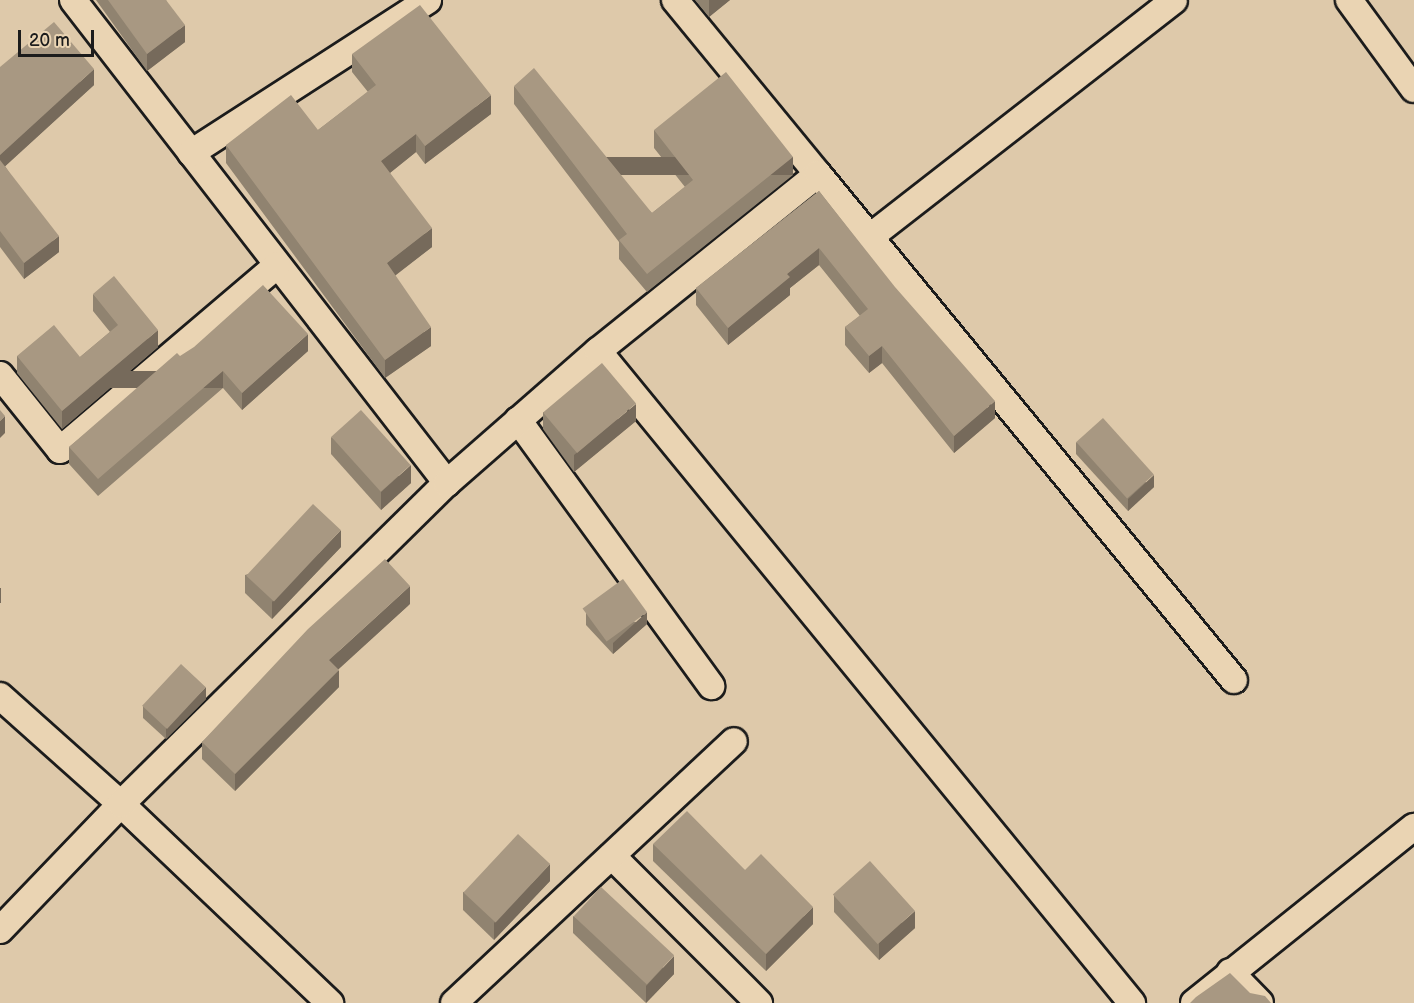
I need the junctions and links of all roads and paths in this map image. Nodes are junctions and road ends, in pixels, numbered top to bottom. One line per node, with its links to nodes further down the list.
1 (73, 0): 7 (street)
2 (428, 0): 7 (street)
3 (675, 0): 8 (street)
4 (1174, 0): 9 (street)
5 (1349, 0): 6 (street)
6 (1414, 88)
7 (191, 153): 10 (street)
8 (818, 174): 9 (street); 11 (street)
9 (870, 237): 15 (street)
10 (278, 265): 12 (street); 14 (street)
11 (598, 351): 13 (street); 27 (street)
12 (0, 375)
13 (518, 420): 14 (street); 16 (street)
14 (447, 483): 19 (street)
15 (1234, 680)
16 (711, 686)
17 (0, 696): 19 (street)
18 (734, 741): 21 (street)
19 (121, 804): 22 (street); 24 (street)
20 (1414, 827): 23 (street)
21 (612, 856): 25 (street); 26 (street)
22 (0, 930)
23 (1230, 972): 28 (street); 29 (street)
24 (330, 1003)
25 (454, 1003)
26 (759, 1003)
27 (1132, 1003)
28 (1194, 1003)
29 (1260, 1003)

